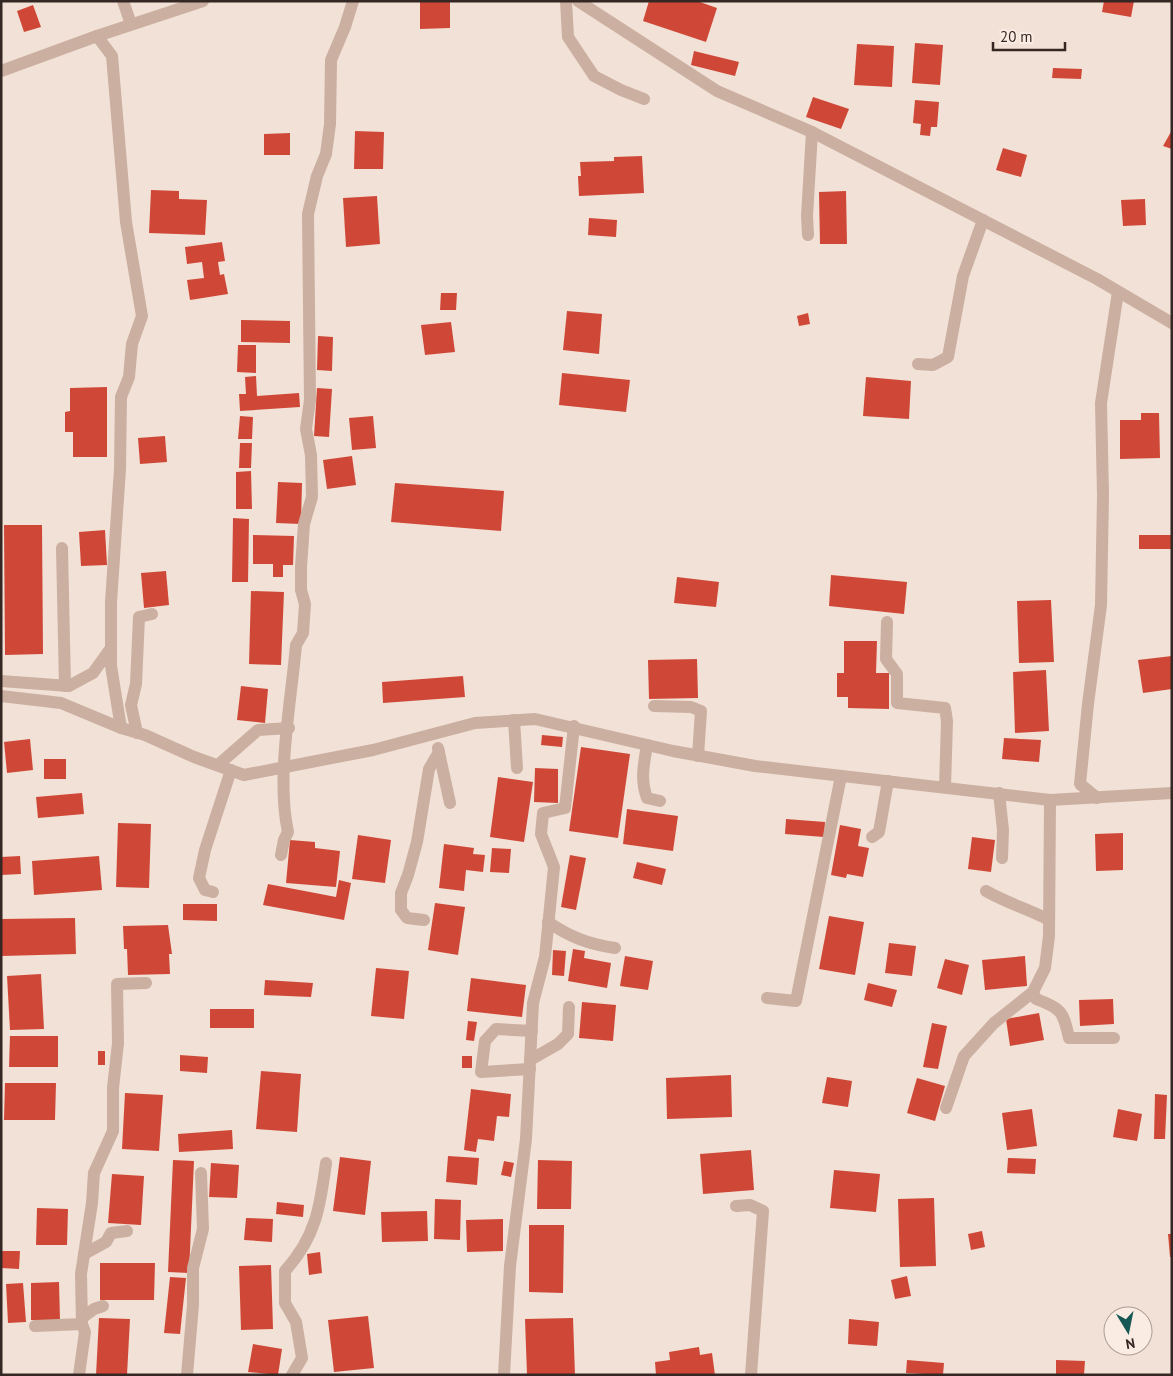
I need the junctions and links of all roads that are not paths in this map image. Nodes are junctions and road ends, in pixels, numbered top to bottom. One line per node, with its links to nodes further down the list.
1 (123, 1): 6 (street)
2 (203, 1): 6 (street)
3 (353, 1): 28 (street)
4 (566, 1): 9 (street)
5 (578, 1): 10 (street)
6 (131, 24): 7 (street)
7 (97, 36): 8 (street); 19 (street)
8 (1, 71)
9 (644, 99)
10 (812, 132): 11 (street); 12 (street)
11 (983, 220): 13 (street); 15 (street)
12 (808, 235)
13 (1118, 292): 14 (street); 43 (street)
14 (1172, 323)
15 (918, 364)
16 (62, 548): 21 (street)
17 (152, 614): 29 (street)
18 (887, 622): 40 (street)
19 (111, 648): 21 (street); 27 (street)
20 (1, 681): 21 (street)
21 (67, 686): 23 (street)
22 (1, 696): 23 (street)
23 (61, 703): 27 (street)
24 (654, 706): 33 (street)
25 (514, 720): 26 (street); 30 (street); 36 (street)
26 (574, 726): 31 (street); 54 (street)
27 (121, 728): 29 (street)
28 (289, 728): 34 (street); 35 (street)
29 (137, 732): 34 (street)
30 (434, 734): 32 (street); 35 (street)
31 (647, 745): 33 (street); 44 (street)
32 (439, 752): 46 (street); 52 (street)
33 (698, 756): 38 (street)
34 (218, 766): 37 (street)
35 (285, 768): 37 (street); 48 (street)
36 (517, 768)
37 (231, 770): 51 (street)
38 (841, 776): 39 (street); 58 (street)
39 (888, 781): 40 (street); 47 (street)
40 (945, 787): 41 (street)
41 (999, 793): 45 (street); 49 (street)
42 (1172, 794): 43 (street)
43 (1097, 798): 45 (street)
44 (660, 800)
45 (1050, 800): 53 (street)
46 (450, 803)
47 (872, 838)
48 (282, 855)
49 (1002, 858)
50 (986, 891): 53 (street)
51 (213, 892)
52 (424, 920)
53 (1049, 920): 57 (street)
54 (548, 922): 55 (street); 60 (street)
55 (615, 948)
56 (146, 983): 68 (street)
57 (1034, 992): 61 (street); 63 (street)
58 (767, 998)
59 (569, 1007): 62 (street)
60 (532, 1031): 62 (street); 62 (street)
61 (1114, 1038)
62 (530, 1065): 75 (street)
63 (946, 1108)
64 (326, 1163): 74 (street)
65 (202, 1172): 73 (street)
66 (736, 1206): 76 (street)
67 (128, 1231): 68 (street)
68 (84, 1254): 70 (street)
69 (103, 1306): 70 (street)
70 (82, 1321): 71 (street); 72 (street)
71 (35, 1326)
72 (80, 1375)
73 (187, 1375)
74 (292, 1375)
75 (504, 1375)
76 (751, 1375)

